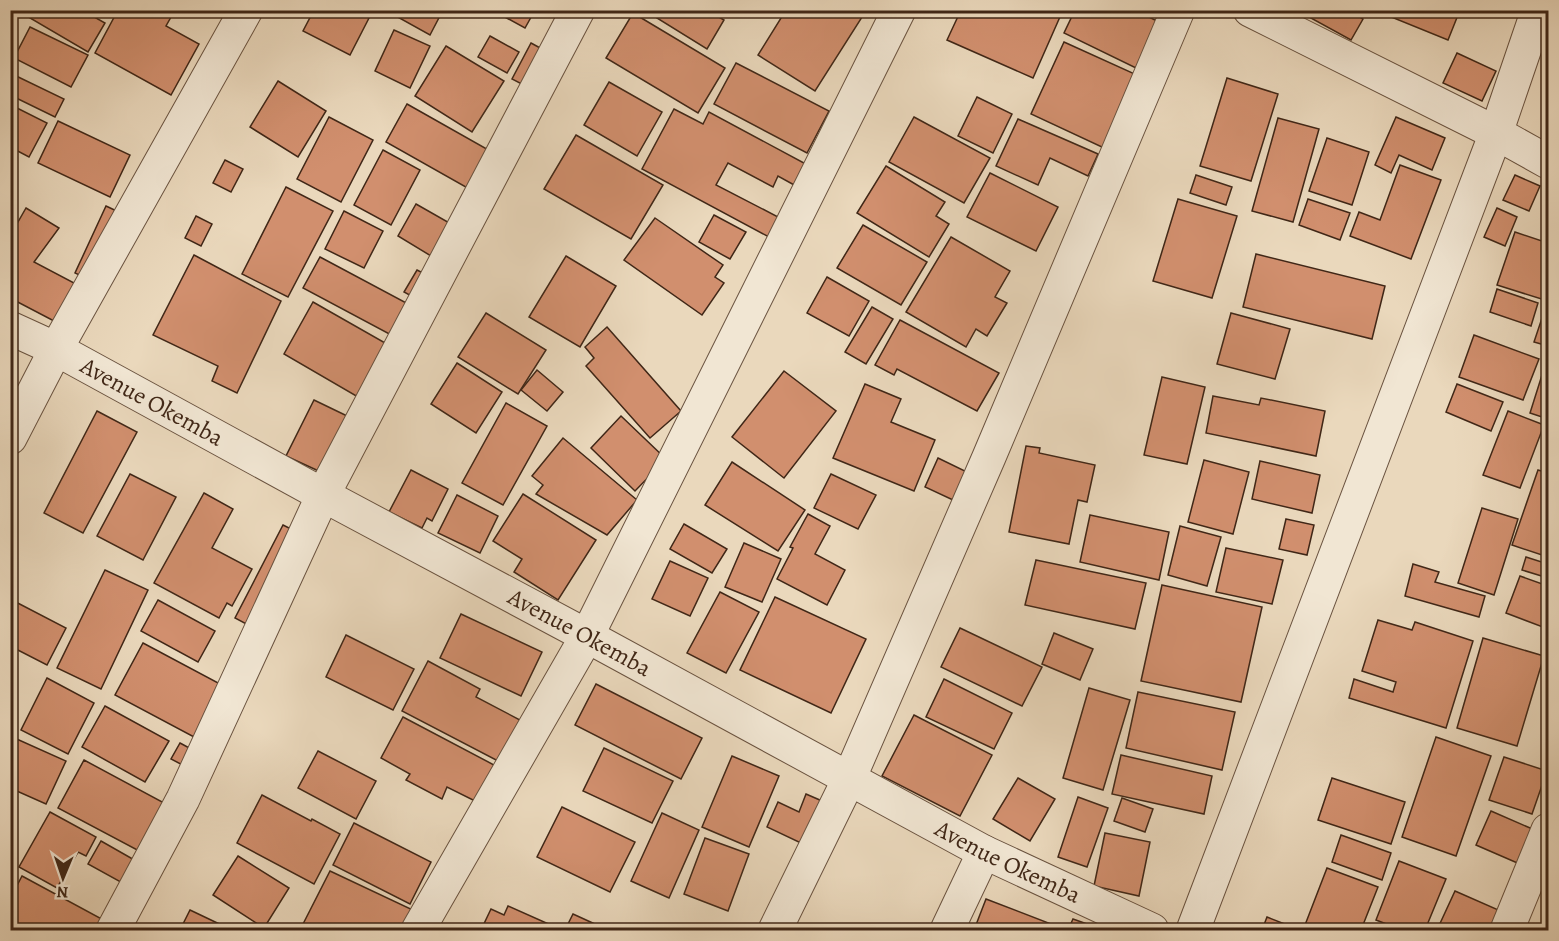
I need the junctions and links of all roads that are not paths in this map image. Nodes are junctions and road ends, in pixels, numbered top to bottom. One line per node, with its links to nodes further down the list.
1 (246, 10): 10 (street)
2 (578, 10): 12 (street)
3 (899, 10): 13 (street)
4 (1178, 10): 14 (street)
5 (1250, 10): 7 (street)
6 (1538, 10): 7 (street)
7 (1496, 133): 8 (street); 22 (street)
8 (1548, 162)
9 (10, 327): 10 (street, Avenue Okemba)
10 (56, 349): 11 (street); 12 (street, Avenue Okemba)
11 (10, 438)
12 (323, 495): 13 (street, Avenue Okemba); 17 (street)
13 (587, 636): 14 (street, Avenue Okemba); 18 (street)
14 (849, 779): 16 (street, Avenue Okemba); 19 (street)
15 (1548, 830): 23 (street)
16 (984, 852): 20 (street); 21 (street, Avenue Okemba)
17 (113, 930)
18 (418, 930)
19 (775, 930)
20 (947, 930)
21 (1152, 930)
22 (1193, 930)
23 (1507, 930)

